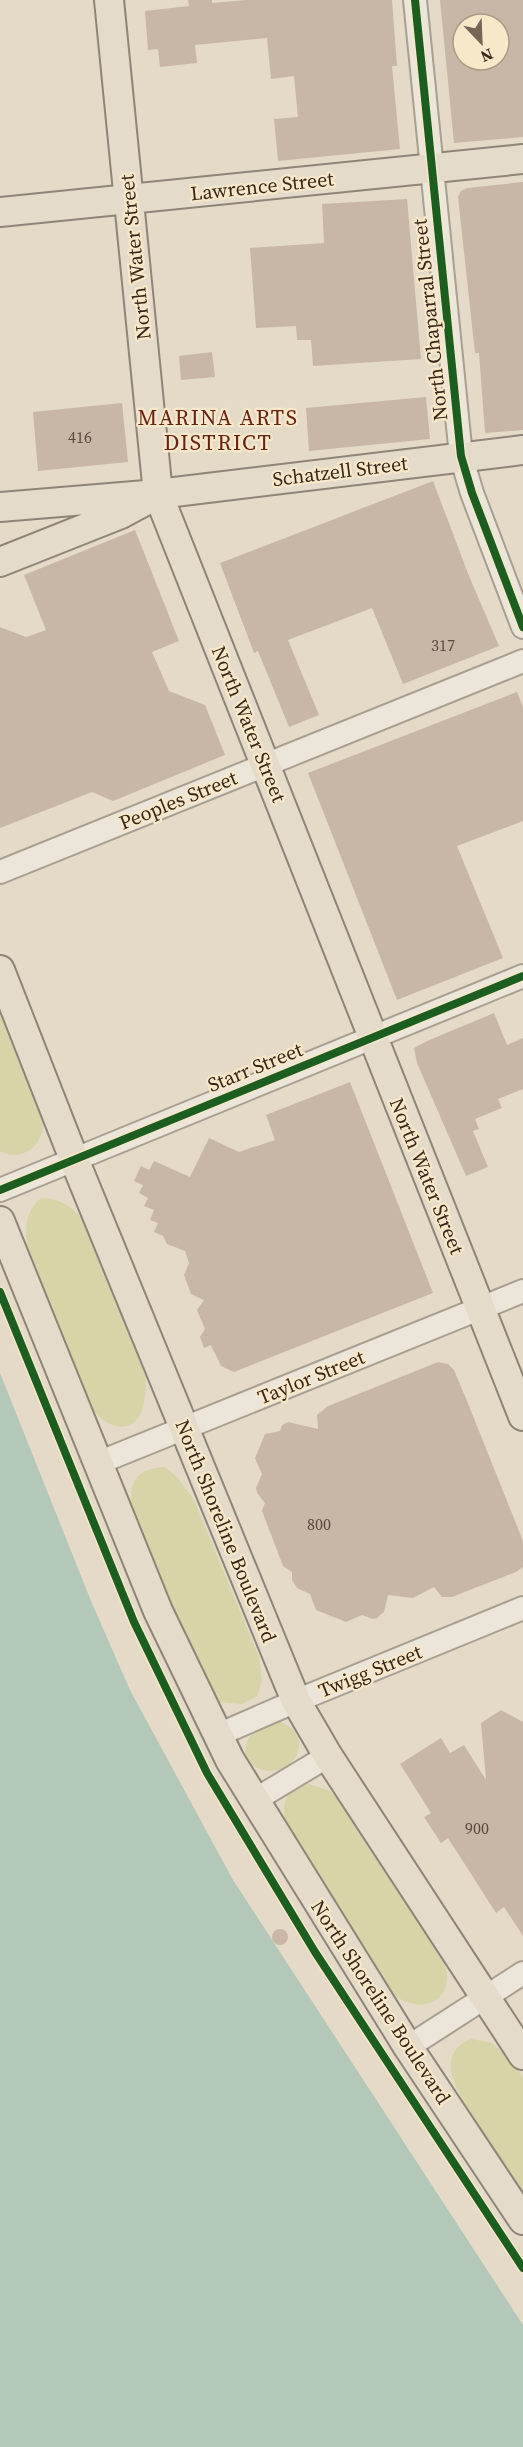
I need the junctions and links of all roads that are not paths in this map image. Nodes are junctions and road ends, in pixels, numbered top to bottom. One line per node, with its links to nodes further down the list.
1 (109, 0): 5 (main road, North Water Street)
2 (414, 0): 4 (street, North Chaparral Street)
3 (523, 159): 4 (main road, Lawrence Street)
4 (431, 168): 5 (main road, Lawrence Street); 8 (street, North Chaparral Street)
5 (129, 200): 6 (main road, Lawrence Street); 9 (main road, North Water Street)
6 (0, 212)
7 (523, 450): 8 (main road, Schatzell Street)
8 (461, 456): 9 (main road, Schatzell Street); 12 (street, North Chaparral Street)
9 (158, 494): 10 (main road, Schatzell Street); 11 (main road, Schatzell Street); 14 (main road, North Water Street)
10 (0, 507)
11 (0, 562)
12 (523, 627)
13 (523, 661): 14 (street, Peoples Street)
14 (265, 765): 15 (street, Peoples Street); 18 (main road, North Water Street)
15 (0, 872)
16 (0, 970): 19 (main road, North Shoreline Boulevard)
17 (523, 976): 18 (street, Starr Street)
18 (372, 1038): 19 (street, Starr Street); 23 (main road, North Water Street)
19 (74, 1160): 20 (street, Starr Street); 25 (main road, North Shoreline Boulevard)
20 (0, 1190)
21 (0, 1221): 26 (main road, North Shoreline Boulevard)
22 (523, 1291): 23 (street, Taylor Street)
23 (479, 1309): 24 (main road, North Water Street); 25 (street, Taylor Street)
24 (523, 1416)
25 (184, 1429): 26 (street, Taylor Street); 28 (main road, North Shoreline Boulevard)
26 (98, 1463): 29 (main road, North Shoreline Boulevard)
27 (523, 1608): 28 (street, Twigg Street)
28 (296, 1701): 29 (street, Twigg Street); 30 (main road, North Shoreline Boulevard)
29 (218, 1736): 31 (main road, North Shoreline Boulevard)
30 (327, 1756): 31 (street); 33 (main road, North Shoreline Boulevard)
31 (254, 1801): 34 (main road, North Shoreline Boulevard)
32 (523, 1973): 33 (street)
33 (487, 1997): 34 (street); 35 (main road, North Shoreline Boulevard)
34 (408, 2048): 36 (main road, North Shoreline Boulevard)
35 (523, 2055)
36 (523, 2220)

